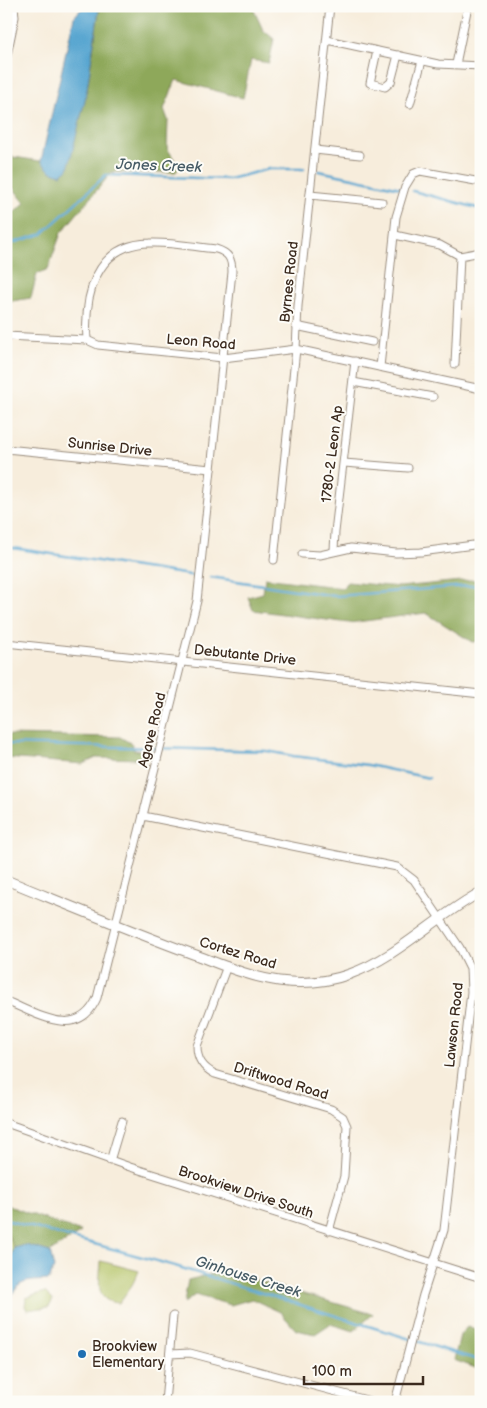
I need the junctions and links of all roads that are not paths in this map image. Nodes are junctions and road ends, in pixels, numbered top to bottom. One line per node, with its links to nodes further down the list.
1 (14, 6): 7 (street)
2 (330, 6): 4 (street, Byrnes Road)
3 (468, 6): 9 (street)
4 (327, 40): 5 (street); 12 (street, Byrnes Road)
5 (377, 51): 6 (street); 6 (street)
6 (398, 55): 8 (street)
7 (6, 60)
8 (422, 61): 9 (street); 11 (street)
9 (456, 64): 10 (street)
10 (481, 66)
11 (410, 104)
12 (315, 150): 13 (street); 15 (street, Byrnes Road)
13 (360, 155)
14 (481, 182): 17 (street)
15 (310, 195): 16 (street); 20 (street, Byrnes Road)
16 (382, 202)
17 (395, 235): 19 (street); 28 (street)
18 (481, 252): 19 (street)
19 (460, 256): 27 (street)
20 (296, 326): 23 (street); 24 (street, Byrnes Road)
21 (6, 336): 22 (street, Leon Road)
22 (87, 340): 25 (street, Leon Road); 25 (street, Agave Road)
23 (372, 342)
24 (296, 349): 25 (street, Leon Road); 26 (street, Leon Road); 39 (street, Byrnes Road)
25 (223, 358): 34 (street, Agave Road)
26 (355, 361): 28 (street, Leon Road); 29 (street, 1780-2 Leon Ap)
27 (455, 364)
28 (380, 367): 30 (street, Leon Road)
29 (353, 382): 31 (street); 33 (street, 1780-2 Leon Ap)
30 (481, 388)
31 (433, 397)
32 (6, 449): 34 (street, Sunrise Drive)
33 (344, 462): 35 (street); 37 (street, 1780-2 Leon Ap)
34 (211, 468): 41 (street, Agave Road)
35 (408, 468)
36 (481, 544): 37 (street)
37 (334, 550): 38 (street)
38 (302, 554)
39 (274, 560)
40 (6, 643): 41 (street, Debutante Drive)
41 (182, 661): 42 (street, Debutante Drive); 43 (street, Agave Road)
42 (481, 694)
43 (143, 816): 46 (street, Lawson Road); 47 (street, Agave Road)
44 (6, 880): 47 (street, Cortez Road)
45 (481, 892): 46 (street, Cortez Road)
46 (440, 919): 48 (street, Cortez Road); 54 (street, Lawson Road)
47 (115, 924): 48 (street, Cortez Road); 49 (street, Agave Road)
48 (227, 966): 53 (street, Driftwood Road)
49 (6, 1001)
50 (122, 1121): 52 (street)
51 (6, 1123): 52 (street, Brookview Drive South)
52 (110, 1161): 53 (street, Brookview Drive South)
53 (329, 1231): 54 (street, Brookview Drive South)
54 (435, 1264): 55 (street, Brookview Drive South); 60 (street, Lawson Road)
55 (481, 1278)
56 (173, 1316): 57 (street)
57 (170, 1354): 58 (street); 59 (street)
58 (165, 1402)
59 (374, 1402)
60 (395, 1402)

